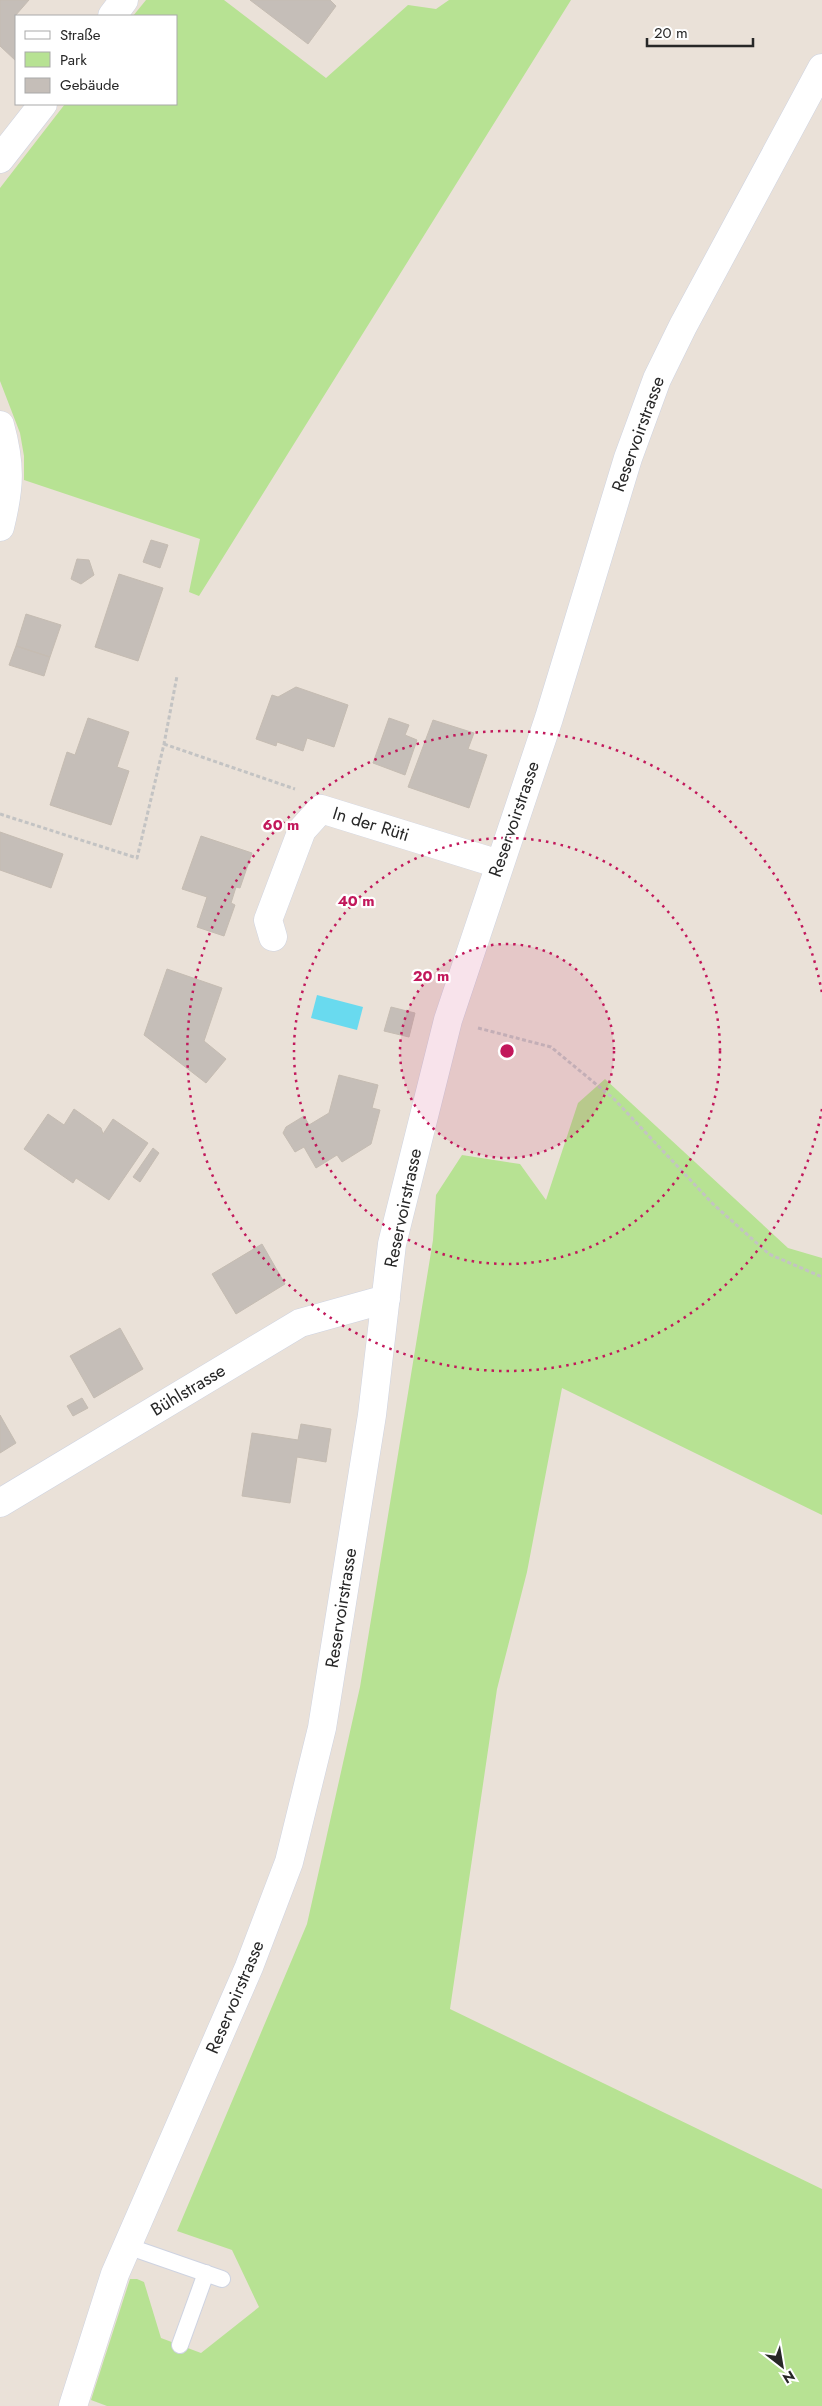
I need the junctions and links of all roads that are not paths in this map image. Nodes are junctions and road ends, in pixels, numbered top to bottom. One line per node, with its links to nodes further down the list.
1 (124, 0): 2 (street)
2 (113, 15)
3 (822, 68): 8 (street, Reservoirstrasse)
4 (42, 105): 5 (street)
5 (0, 159)
6 (0, 425): 7 (street)
7 (0, 527)
8 (499, 864): 9 (street, In der Rüti); 10 (street, Reservoirstrasse)
9 (273, 938)
10 (386, 1299): 11 (street, Bühlstrasse); 12 (street, Reservoirstrasse)
11 (0, 1503)
12 (127, 2246): 13 (lane); 16 (street, Reservoirstrasse)
13 (206, 2274): 14 (lane); 15 (lane)
14 (222, 2279)
15 (180, 2345)
16 (73, 2406)

